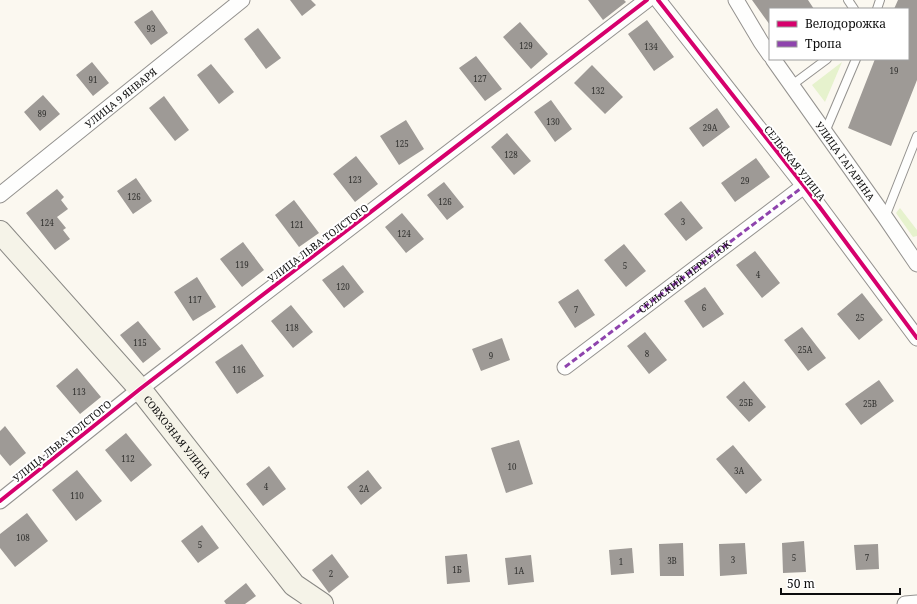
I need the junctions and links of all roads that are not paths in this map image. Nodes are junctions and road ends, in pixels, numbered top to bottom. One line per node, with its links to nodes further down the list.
1 (242, 0): 13 (street, УЛИЦА 9 ЯНВАРЯ)
2 (647, 0): 19 (street, УЛИЦА ЛЬВА ТОЛСТОГО)
3 (658, 0): 12 (street, СЕЛЬСКАЯ УЛИЦА)
4 (736, 0): 5 (street)
5 (769, 54)
6 (774, 60): 9 (street, УЛИЦА ГАГАРИНА)
7 (826, 60): 9 (lane)
8 (856, 60): 10 (lane)
9 (792, 85): 10 (street, УЛИЦА ГАГАРИНА)
10 (825, 132): 14 (street, УЛИЦА ГАГАРИНА)
11 (917, 136): 14 (lane)
12 (804, 186): 17 (street, СЕЛЬСКАЯ УЛИЦА); 18 (street, СЕЛЬСКИЙ ПЕРЕУЛОК)
13 (0, 195)
14 (885, 217): 16 (street, УЛИЦА ГАГАРИНА)
15 (0, 232): 19 (main road, СОВХОЗНАЯ УЛИЦА)
16 (917, 264)
17 (917, 338)
18 (565, 367)
19 (140, 389): 20 (street, УЛИЦА ЛЬВА ТОЛСТОГО); 22 (main road, СОВХОЗНАЯ УЛИЦА)
20 (0, 501)
21 (917, 603): 23 (street)
22 (322, 604)
23 (905, 604)

